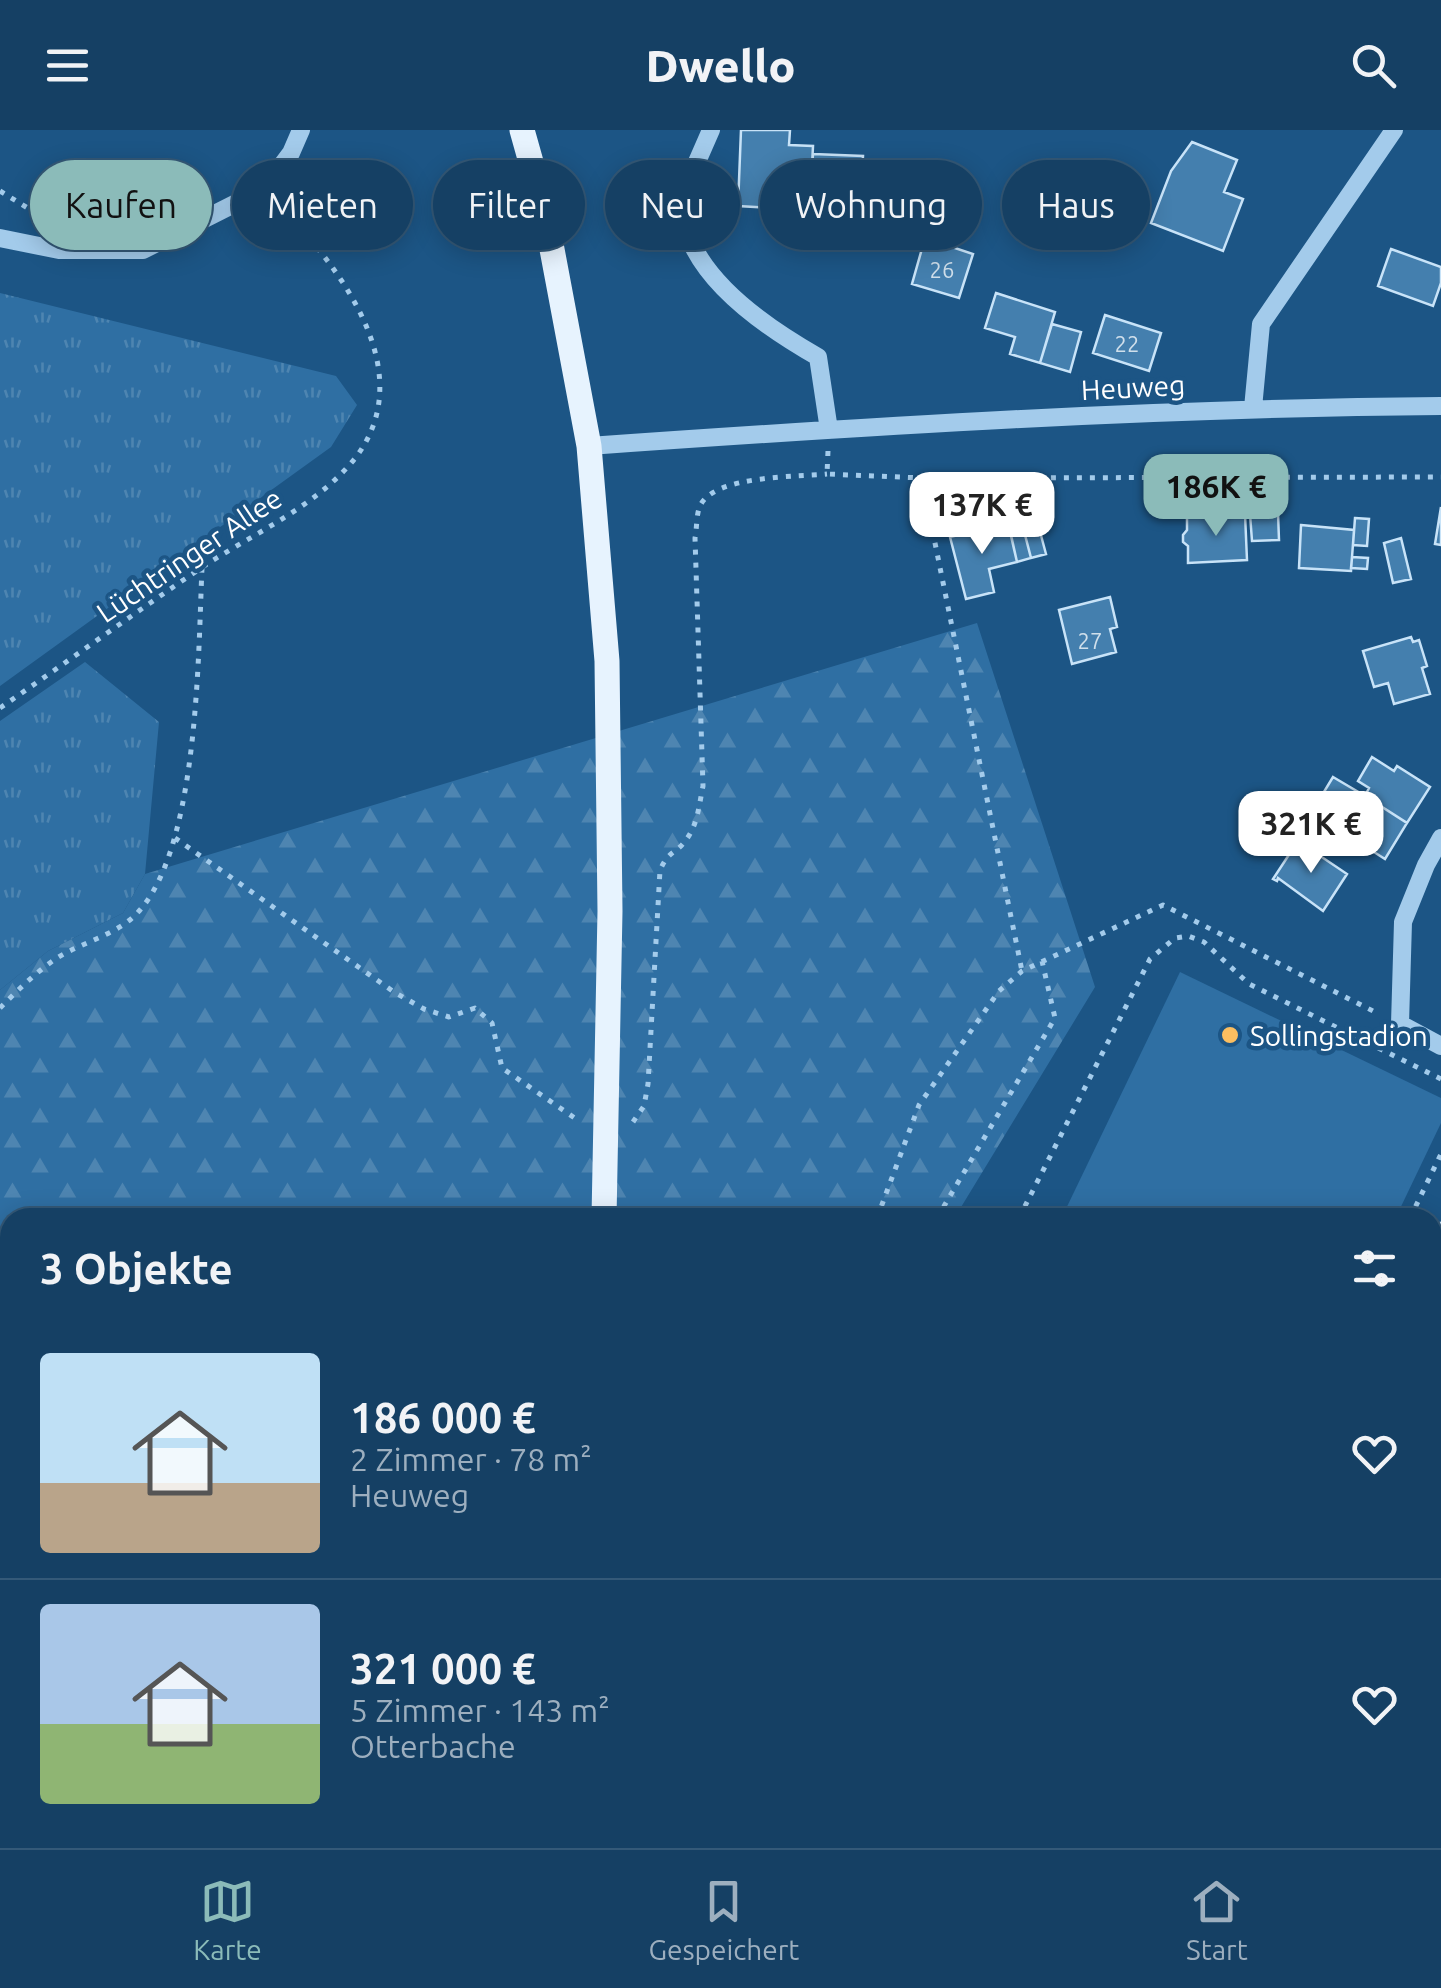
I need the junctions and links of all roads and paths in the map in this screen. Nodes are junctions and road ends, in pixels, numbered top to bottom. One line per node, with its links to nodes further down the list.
1 (301, 130): 5 (street)
2 (522, 130): 12 (main road)
3 (710, 130): 11 (street)
4 (1394, 130): 10 (street)
5 (286, 160)
6 (232, 206): 7 (street)
7 (0, 238)
8 (322, 250): 16 (path, Lüchtringer Allee)
9 (1441, 406): 10 (street, Heuweg)
10 (1253, 408): 11 (street, Heuweg)
11 (829, 430): 12 (street, Heuweg); 13 (path)
12 (589, 446): 26 (main road)
13 (827, 474): 14 (path); 26 (path)
14 (922, 478): 15 (path); 21 (path)
15 (1441, 478)
16 (202, 568): 17 (path, Lüchtringer Allee); 18 (path)
17 (0, 708)
18 (175, 838): 22 (path); 26 (path)
19 (1441, 838): 23 (street)
20 (1042, 961): 21 (path); 23 (path); 30 (path)
21 (1022, 970): 29 (path)
22 (0, 1008)
23 (1400, 1024): 24 (street)
24 (1441, 1046)
25 (1441, 1079): 31 (path)
26 (606, 1126): 28 (main road)
27 (1441, 1154): 32 (path)
28 (604, 1208)
29 (881, 1208)
30 (943, 1208)
31 (1024, 1208)
32 (1415, 1208)

